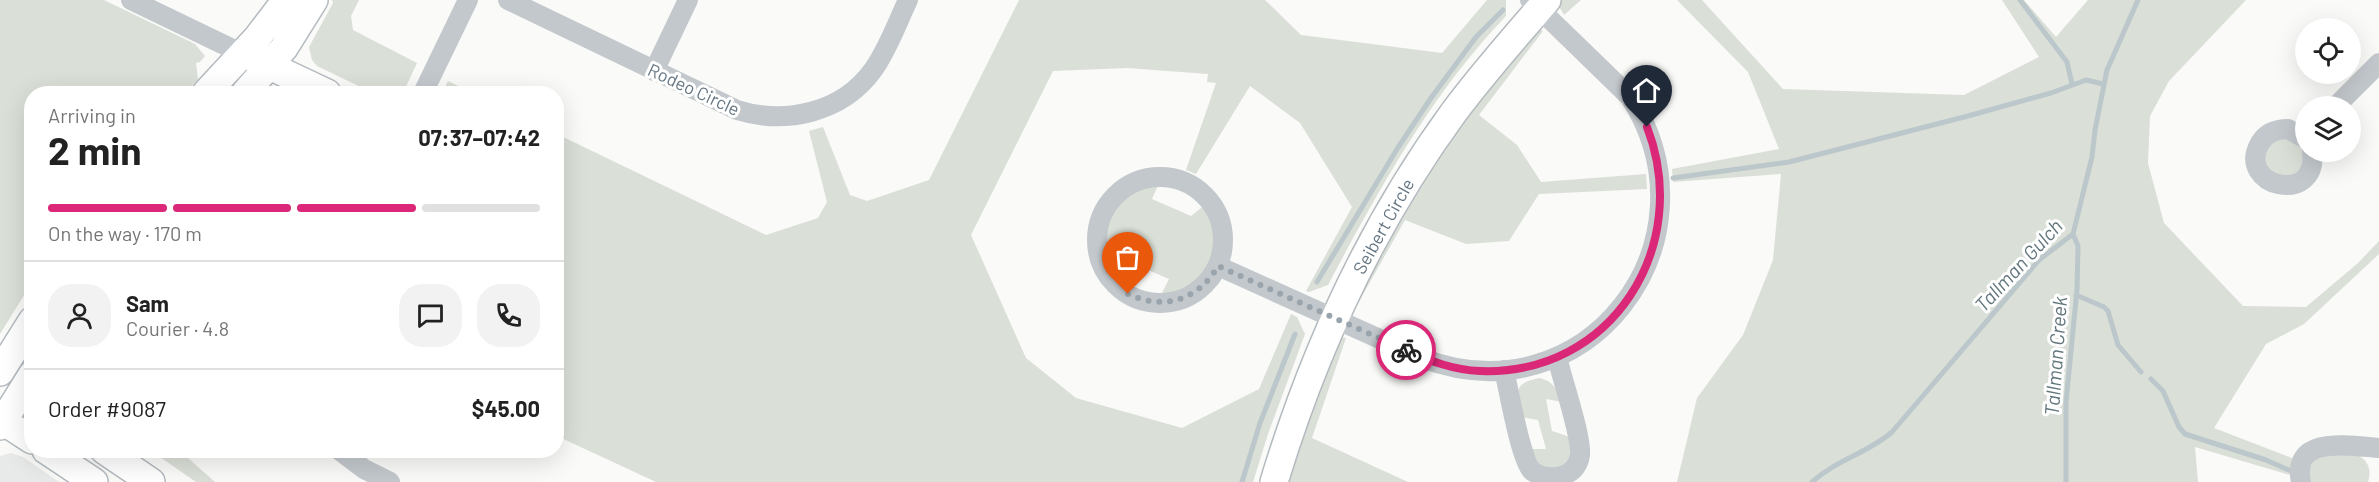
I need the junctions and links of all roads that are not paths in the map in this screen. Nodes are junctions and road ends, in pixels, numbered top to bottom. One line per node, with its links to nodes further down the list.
1 (131, 0): 9 (street)
2 (286, 0): 9 (street)
3 (314, 0): 11 (street)
4 (468, 0): 16 (street)
5 (508, 0): 12 (street, Rodeo Circle)
6 (688, 0): 12 (street)
7 (908, 0): 12 (street, Rodeo Circle)
8 (1539, 3): 19 (street, Seibert Circle); 21 (street)
9 (243, 54): 11 (street); 13 (street)
10 (2379, 63): 17 (street)
11 (270, 66): 14 (street); 15 (street)
12 (654, 71)
13 (213, 86)
14 (251, 86)
15 (312, 86)
16 (426, 86)
17 (2346, 96)
18 (1218, 266): 18 (street); 19 (street)
19 (1334, 318): 22 (street); 34 (street, Seibert Circle)
20 (24, 334): 23 (street)
21 (1557, 357): 22 (street); 22 (street)
22 (1504, 370)
23 (0, 372)
24 (21, 388): 25 (street)
25 (1, 422): 26 (street)
26 (24, 435)
27 (2379, 448): 35 (street)
28 (58, 458): 31 (street)
29 (116, 458): 32 (street)
30 (350, 458): 33 (street)
31 (94, 482)
32 (151, 482)
33 (390, 482)
34 (1274, 482)
35 (2301, 482)

